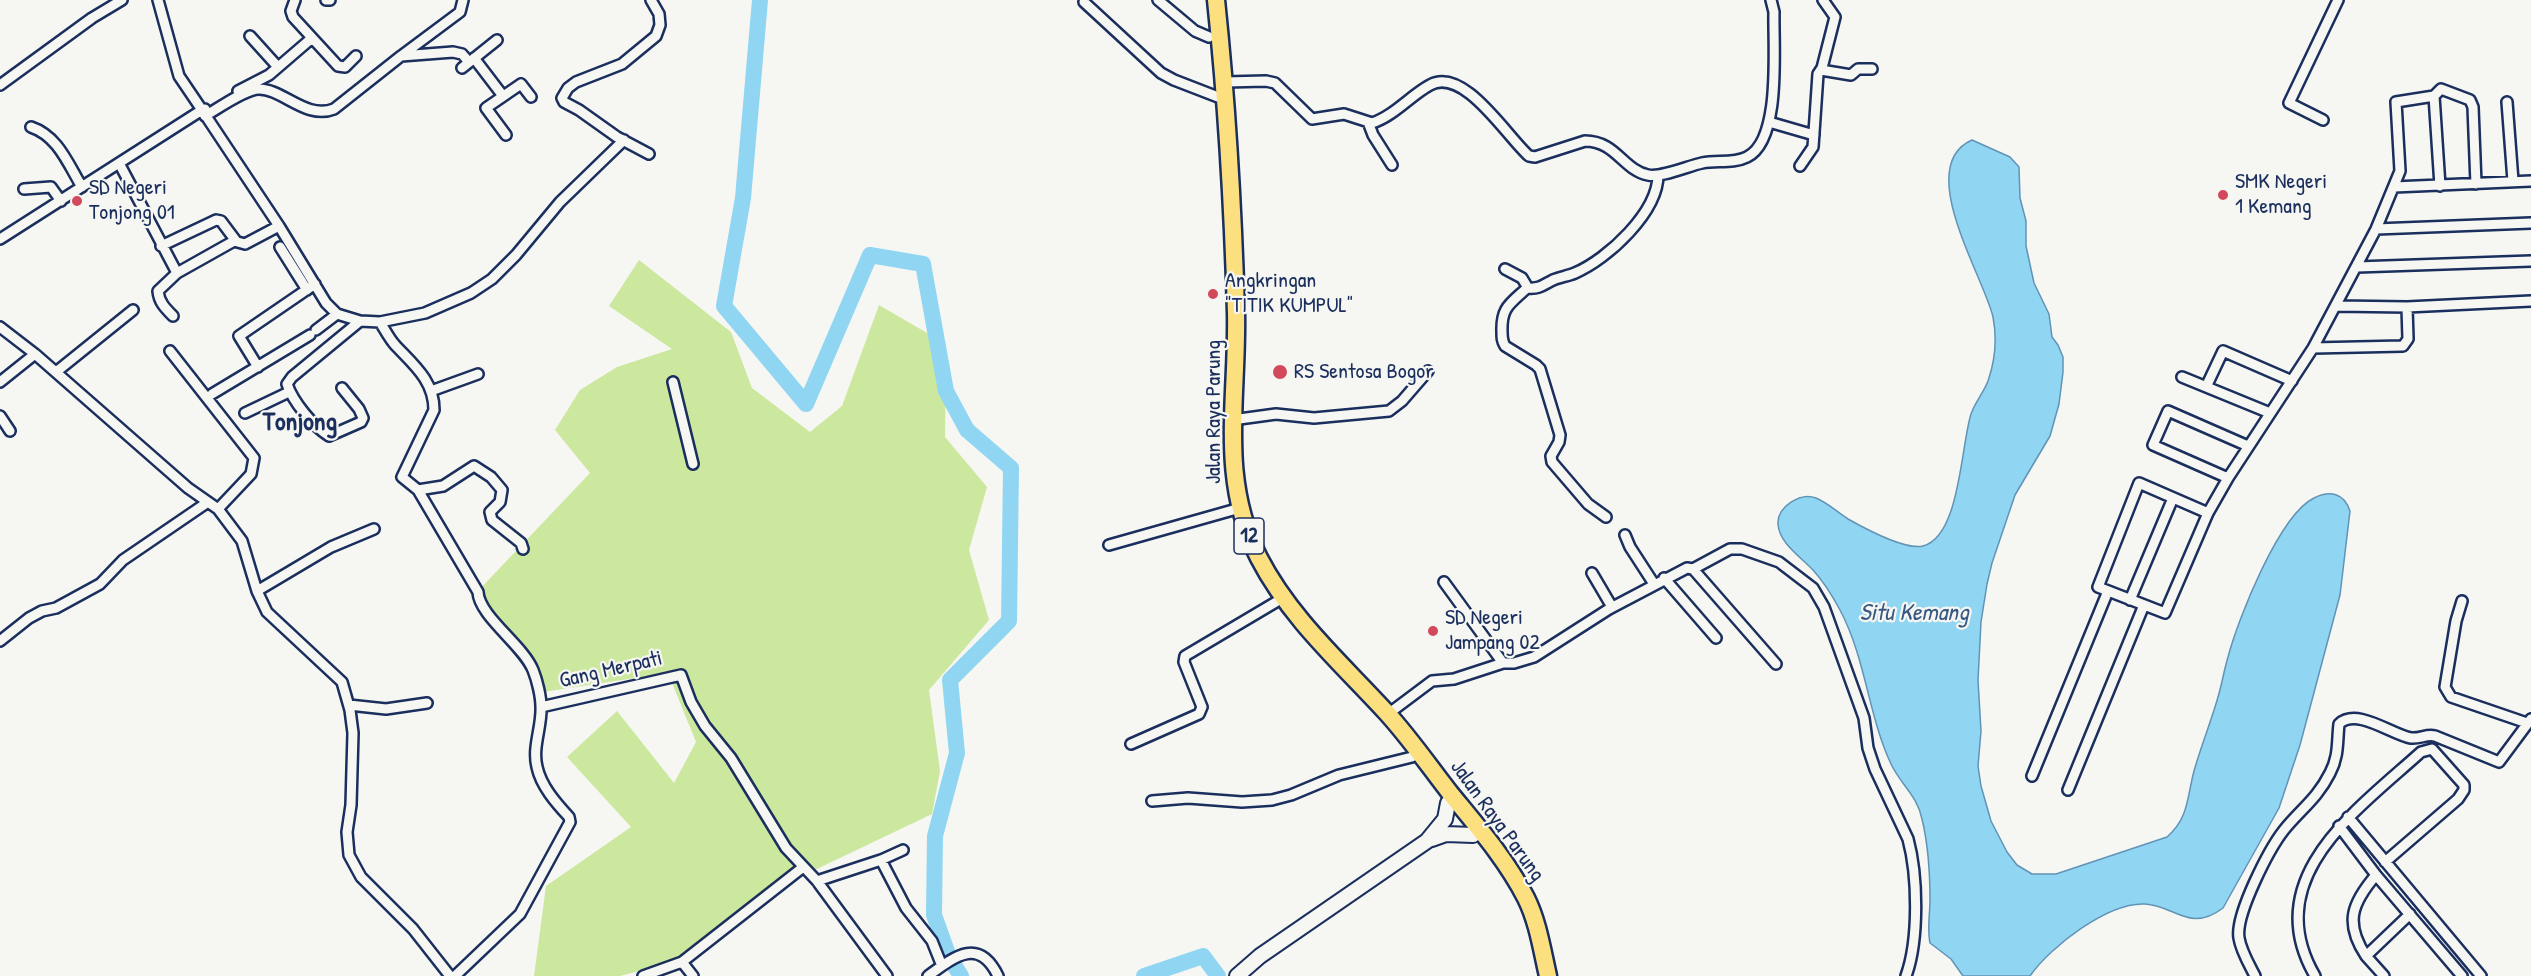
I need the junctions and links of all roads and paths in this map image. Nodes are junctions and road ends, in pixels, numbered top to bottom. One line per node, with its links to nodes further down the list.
1 (122, 0): 23 (street)
2 (158, 0): 29 (street)
3 (295, 0): 15 (street)
4 (463, 0): 18 (street)
5 (651, 0): 36 (street)
6 (1158, 0): 14 (street)
7 (1205, 0): 14 (highway, Jalan Raya Parung / 12)
8 (1216, 0): 24 (highway, Jalan Raya Parung / 12)
9 (1771, 0): 32 (street)
10 (1823, 0): 22 (street)
11 (2338, 0): 30 (street)
12 (1084, 2): 24 (street)
13 (250, 36): 20 (street)
14 (1209, 37): 24 (highway, Jalan Raya Parung / 12)
15 (312, 38): 17 (street); 20 (street)
16 (497, 40): 19 (street)
17 (356, 56)
18 (401, 56): 19 (street); 29 (street)
19 (468, 63): 25 (street)
20 (278, 68): 29 (street)
21 (1872, 69): 22 (street)
22 (1821, 70): 35 (street)
23 (0, 85)
24 (1221, 90): 31 (street); 75 (highway, Jalan Raya Parung / 12)
25 (503, 96): 27 (street); 34 (street)
26 (2434, 96): 44 (street); 45 (street); 47 (street)
27 (531, 97)
28 (2507, 102): 42 (street)
29 (204, 113): 38 (street); 51 (street)
30 (2323, 120)
31 (1368, 122): 39 (street); 41 (street)
32 (1769, 122): 35 (street); 41 (street)
33 (31, 127): 46 (street)
34 (506, 135)
35 (1814, 135): 40 (street)
36 (624, 140): 37 (street); 70 (street)
37 (649, 154)
38 (119, 163): 46 (street); 55 (street)
39 (1392, 165)
40 (1800, 166)
41 (1658, 175): 62 (street)
42 (2513, 181): 43 (street); 44 (street)
43 (2531, 181)
44 (2476, 184): 45 (street)
45 (2440, 186): 47 (street)
46 (82, 187): 49 (street)
47 (2394, 187): 52 (street)
48 (24, 189): 49 (street)
49 (61, 201): 53 (street)
50 (2531, 223): 52 (street)
51 (279, 225): 54 (street); 61 (street)
52 (2376, 229): 58 (street)
53 (0, 239)
54 (236, 241): 55 (street); 60 (street)
55 (161, 246): 60 (street)
56 (280, 247): 61 (street)
57 (2531, 261): 58 (street)
58 (2357, 267): 64 (street)
59 (1505, 269): 62 (street)
60 (177, 273): 68 (street)
61 (311, 287): 67 (street); 76 (street)
62 (1527, 288): 103 (street)
63 (2531, 301): 65 (street)
64 (2337, 306): 65 (street); 72 (street)
65 (2407, 307): 72 (street)
66 (133, 309): 78 (street)
67 (337, 314): 69 (street); 76 (street)
68 (173, 316)
69 (360, 321): 70 (street); 87 (street)
70 (380, 322): 86 (street)
71 (0, 327): 74 (street)
72 (2313, 348): 82 (street)
73 (170, 351): 100 (street)
74 (35, 354): 78 (street); 83 (street)
75 (1231, 355): 92 (highway, Jalan Raya Parung / 12); 101 (highway, Jalan Raya Parung / 12)
76 (258, 368): 88 (street)
77 (1428, 371): 92 (street)
78 (56, 372): 99 (street)
79 (478, 374): 86 (street)
80 (2182, 377): 84 (street)
81 (673, 381): 95 (street)
82 (2292, 381): 84 (street); 90 (street)
83 (0, 382)
84 (2206, 387): 90 (street)
85 (342, 388): 87 (street)
86 (431, 391): 97 (street)
87 (290, 392): 89 (street)
88 (212, 394)
89 (245, 413)
90 (2270, 413): 94 (street)
91 (0, 416): 93 (street)
92 (1232, 420): 127 (highway, Jalan Raya Parung / 12)
93 (10, 430)
94 (2248, 446): 96 (street); 96 (street)
95 (693, 464)
96 (2228, 478): 102 (street)
97 (418, 490): 107 (street); 126 (street, Gang Merpati)
98 (2173, 498): 102 (street); 114 (street); 115 (street)
99 (208, 502): 100 (street); 121 (street)
100 (218, 509): 113 (street)
101 (1233, 510): 106 (street); 117 (highway, Jalan Raya Parung / 12)
102 (2208, 513): 118 (street)
103 (1606, 516)
104 (374, 529): 113 (street)
105 (1625, 535): 112 (street)
106 (1108, 544)
107 (524, 549)
108 (1693, 569): 110 (street); 123 (street); 160 (street)
109 (1592, 573): 119 (street)
110 (1664, 578): 112 (street); 120 (street)
111 (1444, 582): 122 (street)
112 (1654, 584): 119 (street)
113 (257, 591): 125 (street)
114 (2108, 591): 115 (street); 131 (street)
115 (2130, 600): 118 (street)
116 (2462, 601): 128 (street)
117 (1276, 602): 129 (street); 130 (highway, Jalan Raya Parung / 12)
118 (2144, 605): 132 (street)
119 (1612, 607): 122 (street)
120 (1716, 638)
121 (0, 641)
122 (1503, 663): 127 (street)
123 (1776, 664)
124 (427, 703): 125 (street)
125 (349, 705): 150 (street)
126 (541, 706): 142 (street, Gang Merpati); 151 (street)
127 (1388, 714): 159 (highway, Jalan Raya Parung / 12)
128 (2529, 721): 161 (street)
129 (1131, 744)
130 (1412, 757): 133 (street); 134 (highway, Jalan Raya Parung / 12)
131 (2032, 776)
132 (2068, 790)
133 (1152, 801)
134 (1448, 803): 137 (highway, Jalan Raya Parung / 12); 138 (street)
135 (2348, 818): 136 (street); 141 (street); 141 (street)
136 (2338, 826): 143 (street); 162 (street)
137 (1473, 835): 138 (street); 158 (highway, Jalan Raya Parung / 12)
138 (1427, 841): 157 (street)
139 (903, 850): 140 (street)
140 (881, 860): 144 (street); 148 (street)
141 (2385, 862): 165 (street)
142 (802, 868): 144 (street); 147 (street)
143 (2376, 875): 145 (street); 146 (street)
144 (817, 881): 154 (street)
145 (2410, 914): 146 (street); 164 (street)
146 (2366, 956): 149 (street)
147 (682, 962): 152 (street); 153 (street)
148 (942, 965): 155 (street); 156 (street)
149 (2375, 971): 163 (street)
150 (450, 976)
151 (455, 976)
152 (643, 976)
153 (693, 976)
154 (887, 976)
155 (928, 976)
156 (998, 976)
157 (1237, 976)
158 (1538, 976)
159 (1548, 976)
160 (1906, 976)
161 (2255, 976)
162 (2314, 976)
163 (2384, 976)
164 (2462, 976)
165 (2481, 976)

